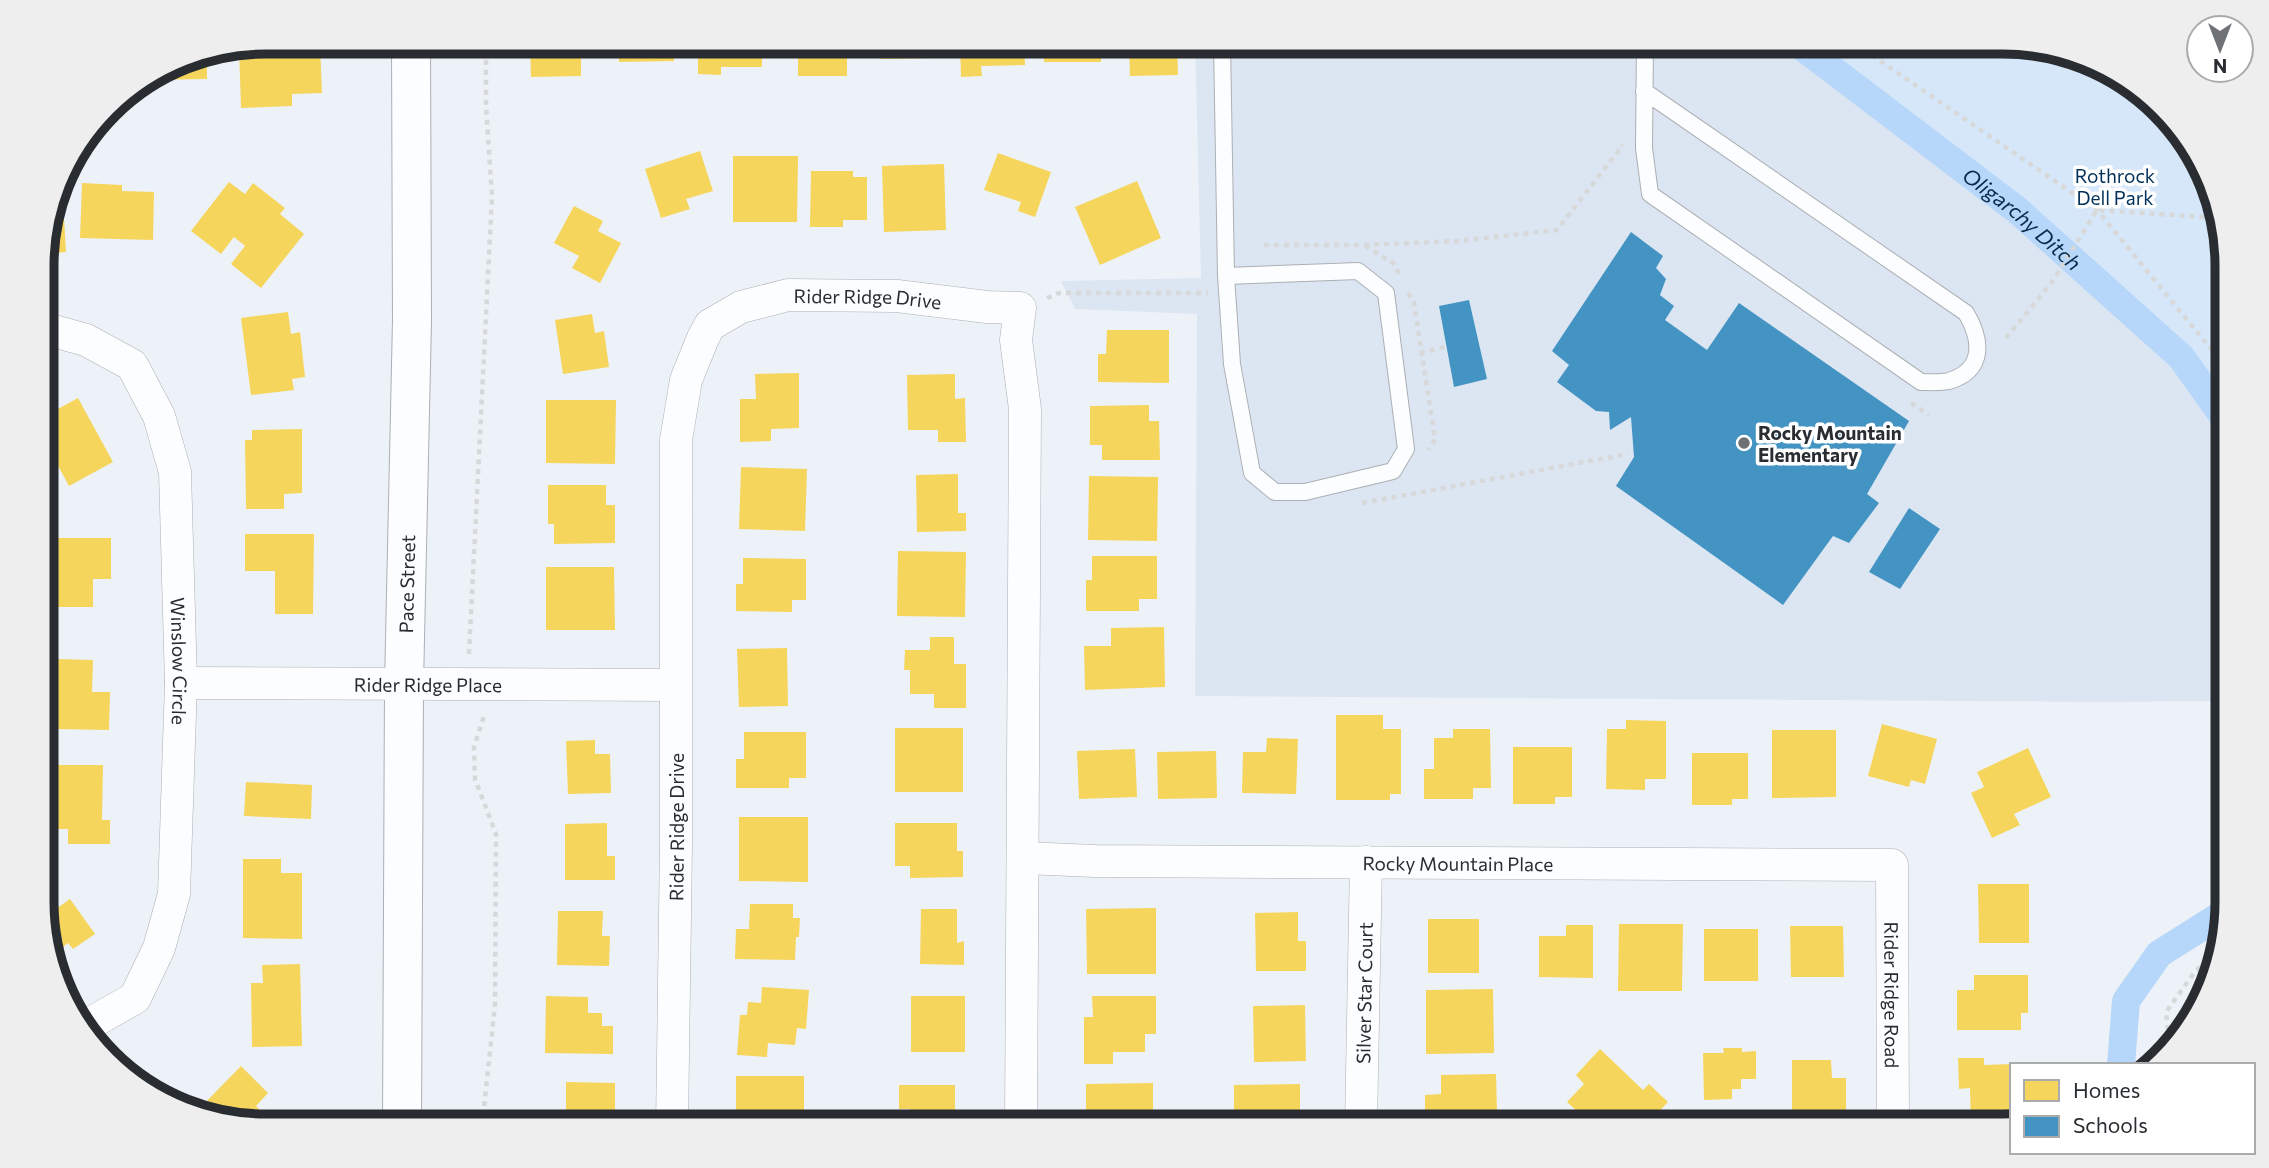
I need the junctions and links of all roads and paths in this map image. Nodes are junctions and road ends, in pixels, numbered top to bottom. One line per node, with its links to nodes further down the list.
1 (1222, 54): 11 (lane)
2 (1645, 54): 6 (lane)
3 (1871, 54): 8 (path)
4 (411, 55): 23 (main road, Pace Street)
5 (486, 55): 21 (path)
6 (1644, 90): 6 (lane)
7 (1630, 136): 10 (path)
8 (2097, 210): 9 (path); 15 (path); 18 (path)
9 (2209, 217)
10 (1264, 245)
11 (1226, 276): 12 (lane); 12 (lane)
12 (1227, 293): 13 (path)
13 (1020, 308): 24 (street, Rider Ridge Drive); 26 (street)
14 (55, 332): 22 (street, Winslow Circle)
15 (2006, 338)
16 (1445, 347): 17 (path)
17 (1420, 353)
18 (2215, 354)
19 (1628, 454): 20 (path)
20 (1352, 505)
21 (468, 654)
22 (181, 683): 23 (street, Rider Ridge Place); 30 (street, Winslow Circle)
23 (404, 685): 24 (street, Rider Ridge Place); 34 (main road, Pace Street)
24 (675, 685): 36 (street, Rider Ridge Drive)
25 (485, 713): 35 (path)
26 (1024, 858): 27 (street, Rocky Mountain Place); 37 (street)
27 (1366, 862): 28 (street, Rocky Mountain Place); 32 (street, Silver Star Court)
28 (1892, 865): 33 (street, Rider Ridge Road)
29 (2206, 964): 31 (path)
30 (92, 1022)
31 (2168, 1034)
32 (1361, 1113)
33 (1892, 1113)
34 (402, 1114)
35 (483, 1114)
36 (672, 1114)
37 (1021, 1114)

